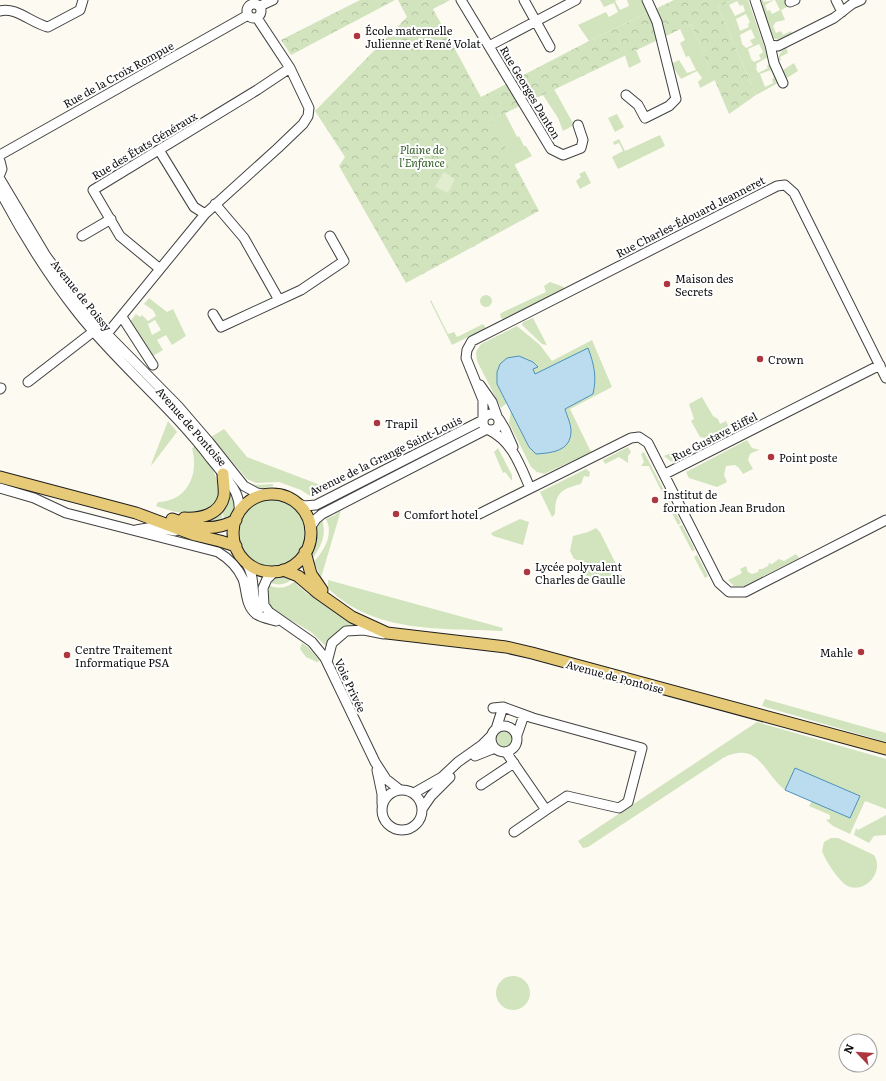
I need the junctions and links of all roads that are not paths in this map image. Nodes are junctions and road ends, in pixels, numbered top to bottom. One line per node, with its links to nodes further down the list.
1 (83, 0): 12 (street)
2 (273, 0): 11 (street)
3 (461, 0): 18 (street, Rue Georges Danton)
4 (524, 0): 16 (street)
5 (576, 0): 16 (street)
6 (647, 0): 22 (street)
7 (755, 0): 17 (street)
8 (836, 0): 13 (street)
9 (861, 0): 13 (street)
10 (249, 2): 11 (street); 14 (street)
11 (260, 6): 15 (street)
12 (0, 11)
13 (842, 12): 17 (street)
14 (248, 15): 15 (street); 25 (street, Rue de la Croix Rompue)
15 (257, 18): 20 (street)
16 (535, 21): 18 (street); 19 (street)
17 (770, 45): 21 (street)
18 (489, 46): 23 (street, Rue Georges Danton)
19 (550, 47)
20 (290, 68): 24 (street, Rue des États Généraux); 30 (street)
21 (783, 83)
22 (626, 95)
23 (578, 125)
24 (159, 150): 31 (street); 32 (street, Rue des États Généraux)
25 (0, 155)
26 (0, 160): 27 (street)
27 (0, 174)
28 (0, 179): 40 (street, Avenue de Poissy)
29 (0, 191): 39 (street, Avenue de Poissy)
30 (215, 204): 31 (street); 36 (street)
31 (205, 214): 35 (street)
32 (111, 219): 33 (street); 35 (street, Rue des États Généraux)
33 (82, 236)
34 (330, 236): 36 (street)
35 (160, 269): 38 (street)
36 (279, 300): 37 (street)
37 (213, 314)
38 (122, 317): 40 (street); 43 (street)
39 (94, 331): 40 (street, Avenue de Poissy); 46 (street)
40 (105, 338): 42 (street, Avenue de Poissy); 47 (street, Avenue de Poissy)
41 (880, 365): 44 (street, Rue Charles-Édouard Jeanneret); 45 (street, Rue Charles-Édouard Jeanneret); 53 (street, Rue Gustave Eiffel)
42 (138, 366): 47 (street, Avenue de Pontoise)
43 (153, 366)
44 (886, 378)
45 (476, 380): 48 (street, Rue Charles-Édouard Jeanneret); 49 (street, Rue Charles-Édouard Jeanneret)
46 (28, 382)
47 (167, 398): 52 (street, Avenue de Pontoise); 57 (street, Avenue de Pontoise)
48 (498, 418): 49 (street); 50 (street); 51 (street)
49 (483, 420): 50 (street); 58 (street, Avenue de la Grange Saint-Louis)
50 (488, 429): 51 (street); 64 (street, Avenue de la Grange Saint-Louis)
51 (515, 456): 56 (street)
52 (223, 474): 61 (street, Avenue de Pontoise); 62 (main road)
53 (665, 474): 56 (street, Rue Gustave Eiffel); 63 (street)
54 (0, 478): 59 (main road)
55 (0, 488): 65 (street)
56 (530, 488): 60 (street, Rue Gustave Eiffel)
57 (267, 495): 58 (main road); 61 (main road)
58 (297, 504): 64 (main road)
59 (136, 513): 62 (main road); 66 (main road)
60 (479, 514)
61 (237, 517): 62 (main road); 67 (main road)
62 (169, 518)
63 (886, 520)
64 (310, 528): 68 (main road)
65 (133, 531): 66 (street); 72 (street)
66 (189, 533): 67 (main road)
67 (236, 546): 69 (main road)
68 (306, 552): 70 (main road); 71 (main road, Avenue de Pontoise)
69 (246, 561): 70 (main road); 72 (street)
70 (279, 571): 71 (main road, Avenue de Pontoise); 73 (street)
71 (344, 612): 74 (main road, Avenue de Pontoise)
72 (276, 621): 73 (street)
73 (293, 628): 75 (street, Voie Privée)
74 (387, 634): 75 (street); 82 (main road, Avenue de Pontoise)
75 (327, 662): 84 (street, Voie Privée)
76 (493, 708): 77 (street)
77 (503, 708): 78 (street); 79 (street)
78 (524, 715): 80 (street); 91 (street)
79 (493, 733): 80 (street); 81 (street); 88 (street)
80 (517, 736): 83 (street)
81 (495, 748): 83 (street); 90 (street)
82 (886, 749)
83 (506, 752): 85 (street)
84 (375, 762): 87 (street); 89 (street)
85 (514, 763): 86 (street); 91 (street)
86 (481, 785)
87 (400, 790): 88 (street); 89 (street)
88 (414, 793): 90 (street)
89 (382, 804): 90 (street)
90 (422, 809)
91 (546, 810): 92 (street)
92 (514, 832)

